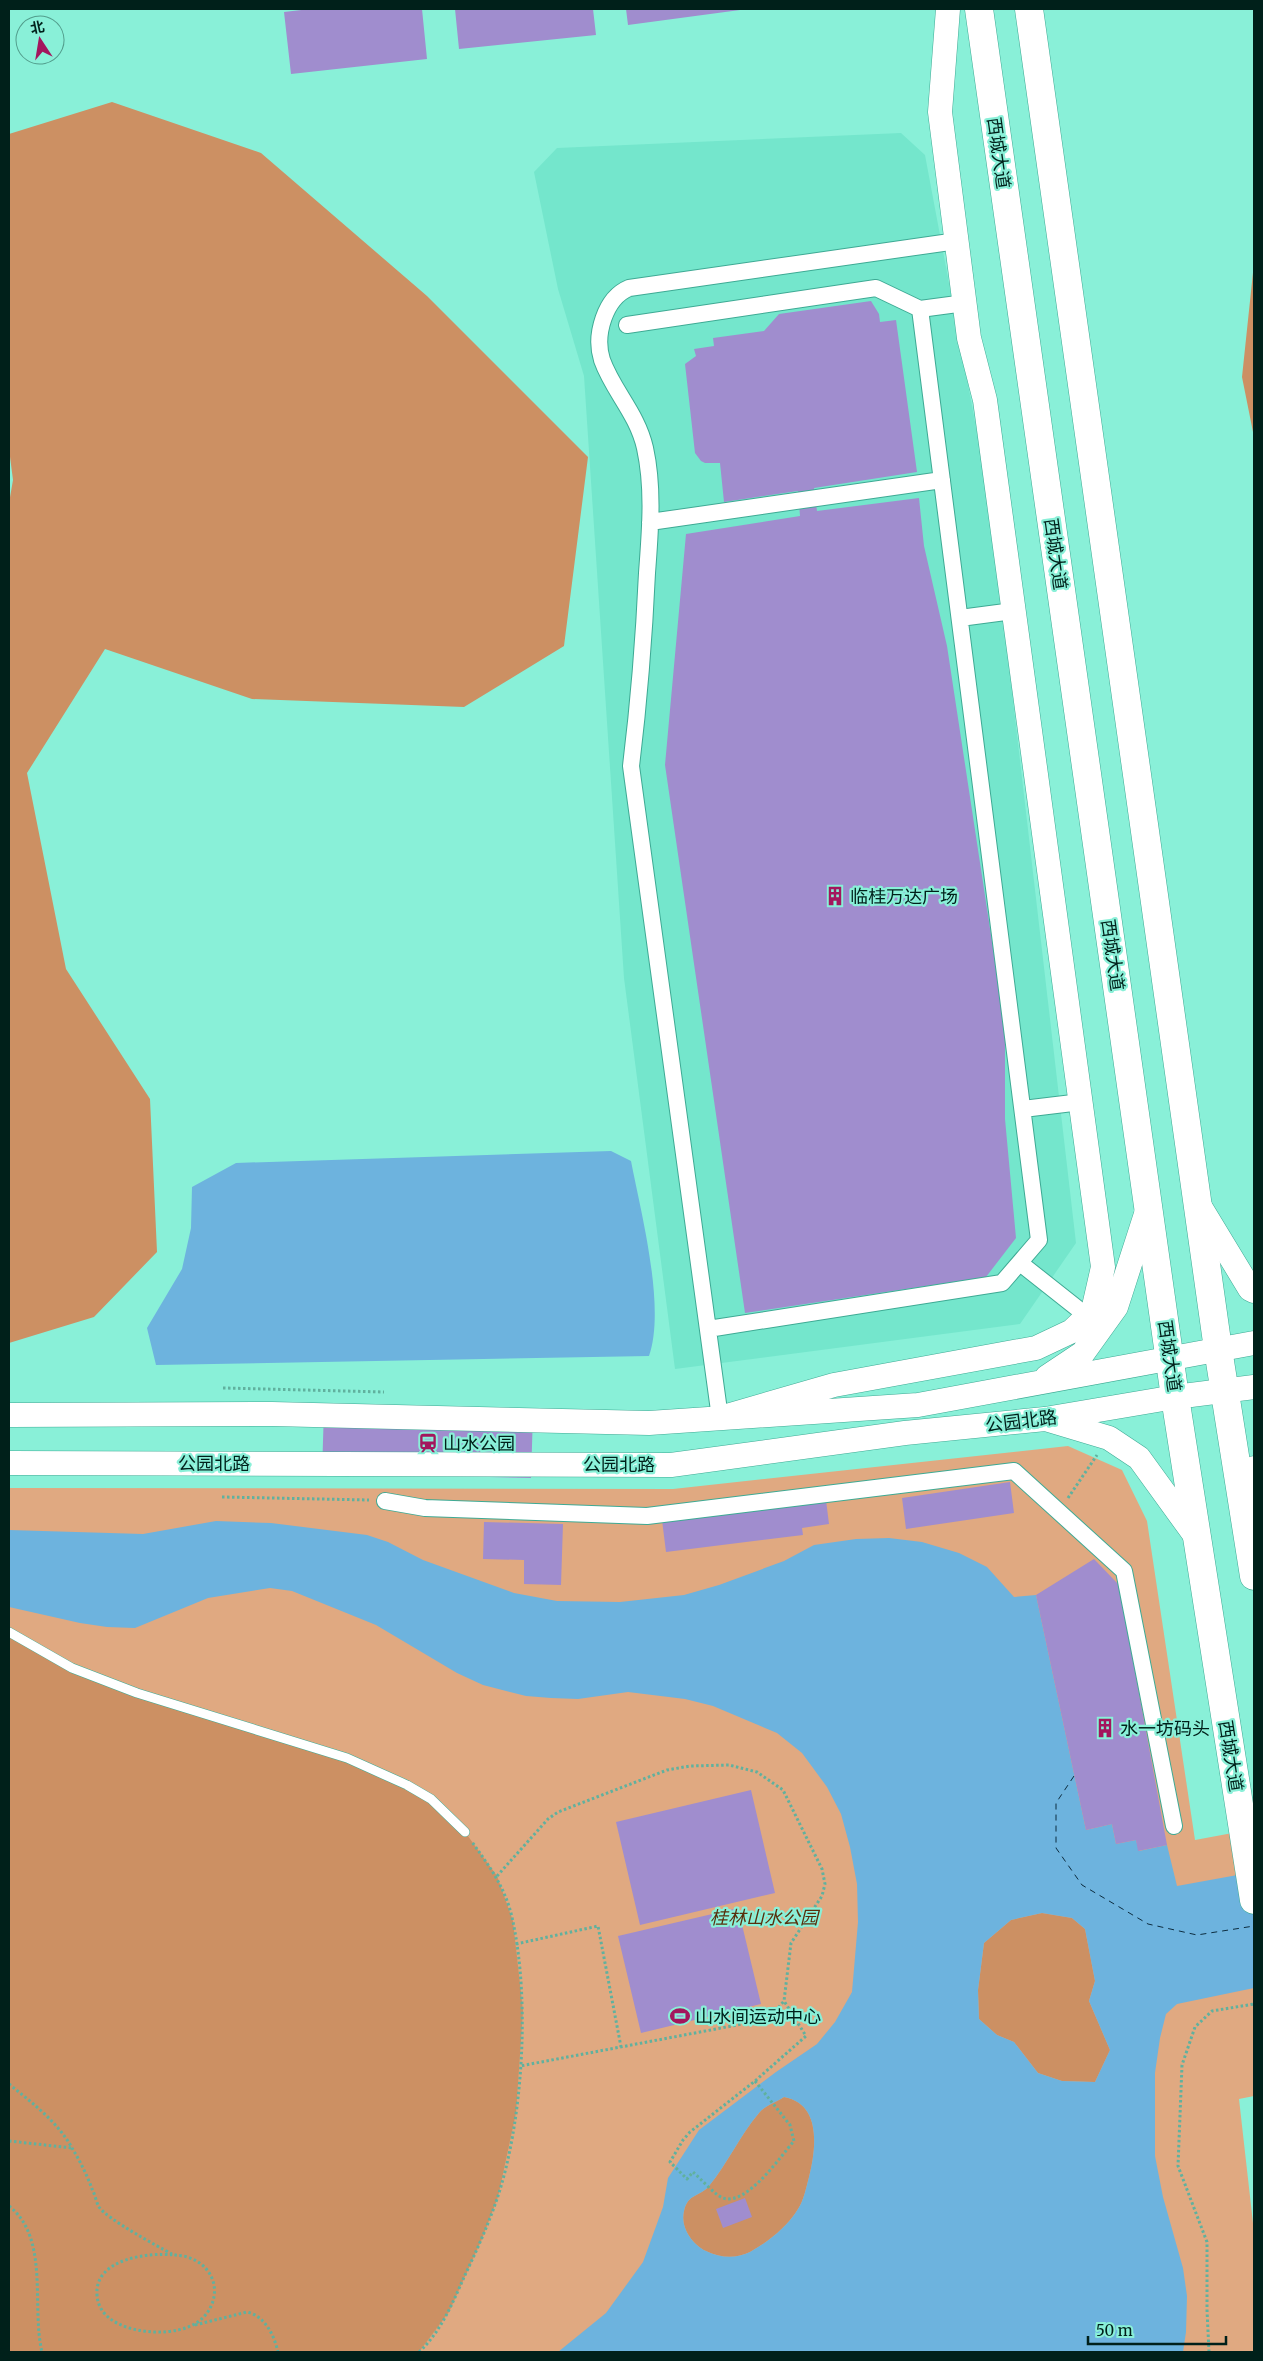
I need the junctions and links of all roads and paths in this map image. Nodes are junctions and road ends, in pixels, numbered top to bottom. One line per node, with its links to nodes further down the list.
1 (948, 9): 4 (main road)
2 (979, 9): 15 (highway, 西城大道)
3 (1028, 9): 14 (highway)
4 (957, 241): 5 (main road); 9 (street)
5 (965, 303): 6 (street); 10 (main road)
6 (920, 309): 7 (street); 8 (street)
7 (627, 325)
8 (942, 480): 9 (street); 11 (street)
9 (650, 522): 19 (street)
10 (1013, 611): 11 (street); 12 (main road)
11 (960, 618): 13 (street)
12 (1081, 1102): 13 (street); 18 (main road)
13 (1023, 1109): 16 (street)
14 (1197, 1200): 17 (main road); 21 (highway)
15 (1148, 1206): 22 (highway, 西城大道); 23 (main road)
16 (1020, 1263): 18 (street); 19 (street)
17 (1254, 1291)
18 (1087, 1316): 30 (main road)
19 (708, 1329): 30 (street)
20 (1254, 1343): 21 (main road, 公园北路)
21 (1218, 1349): 22 (main road, 公园北路); 27 (highway)
22 (1170, 1359): 23 (main road, 公园北路); 28 (highway, 西城大道)
23 (1040, 1383): 30 (main road, 公园北路)
24 (1254, 1387): 27 (main road, 公园北路)
25 (223, 1388): 26 (path)
26 (384, 1392)
27 (1224, 1392): 28 (main road, 公园北路); 38 (highway)
28 (1175, 1397): 31 (main road, 公园北路); 39 (highway, 西城大道)
29 (9, 1415): 30 (main road, 公园北路)
30 (720, 1418)
31 (1045, 1419): 32 (main road); 33 (main road, 公园北路)
32 (1109, 1438): 37 (path); 39 (main road)
33 (9, 1463)
34 (1254, 1468): 38 (main road)
35 (222, 1497): 36 (path)
36 (385, 1501): 37 (street)
37 (1059, 1512): 42 (street)
38 (1247, 1534): 40 (highway)
39 (1197, 1538): 45 (highway, 西城大道)
40 (1254, 1576)
41 (9, 1632): 43 (lane)
42 (1174, 1826)
43 (465, 1832): 44 (path)
44 (497, 1876): 46 (path); 47 (path)
45 (1254, 1900)
46 (516, 1944): 49 (path); 50 (path)
47 (784, 2001): 49 (path); 51 (path)
48 (1254, 2004): 61 (path)
49 (621, 2047): 50 (path)
50 (520, 2066): 60 (path)
51 (755, 2081): 51 (path)
52 (9, 2084): 54 (path)
53 (9, 2141): 54 (path)
54 (72, 2148): 56 (path)
55 (9, 2206): 58 (path)
56 (174, 2255): 57 (path); 57 (path)
57 (192, 2326): 59 (path)
58 (42, 2352)
59 (278, 2352)
60 (418, 2352)
61 (1209, 2352)

